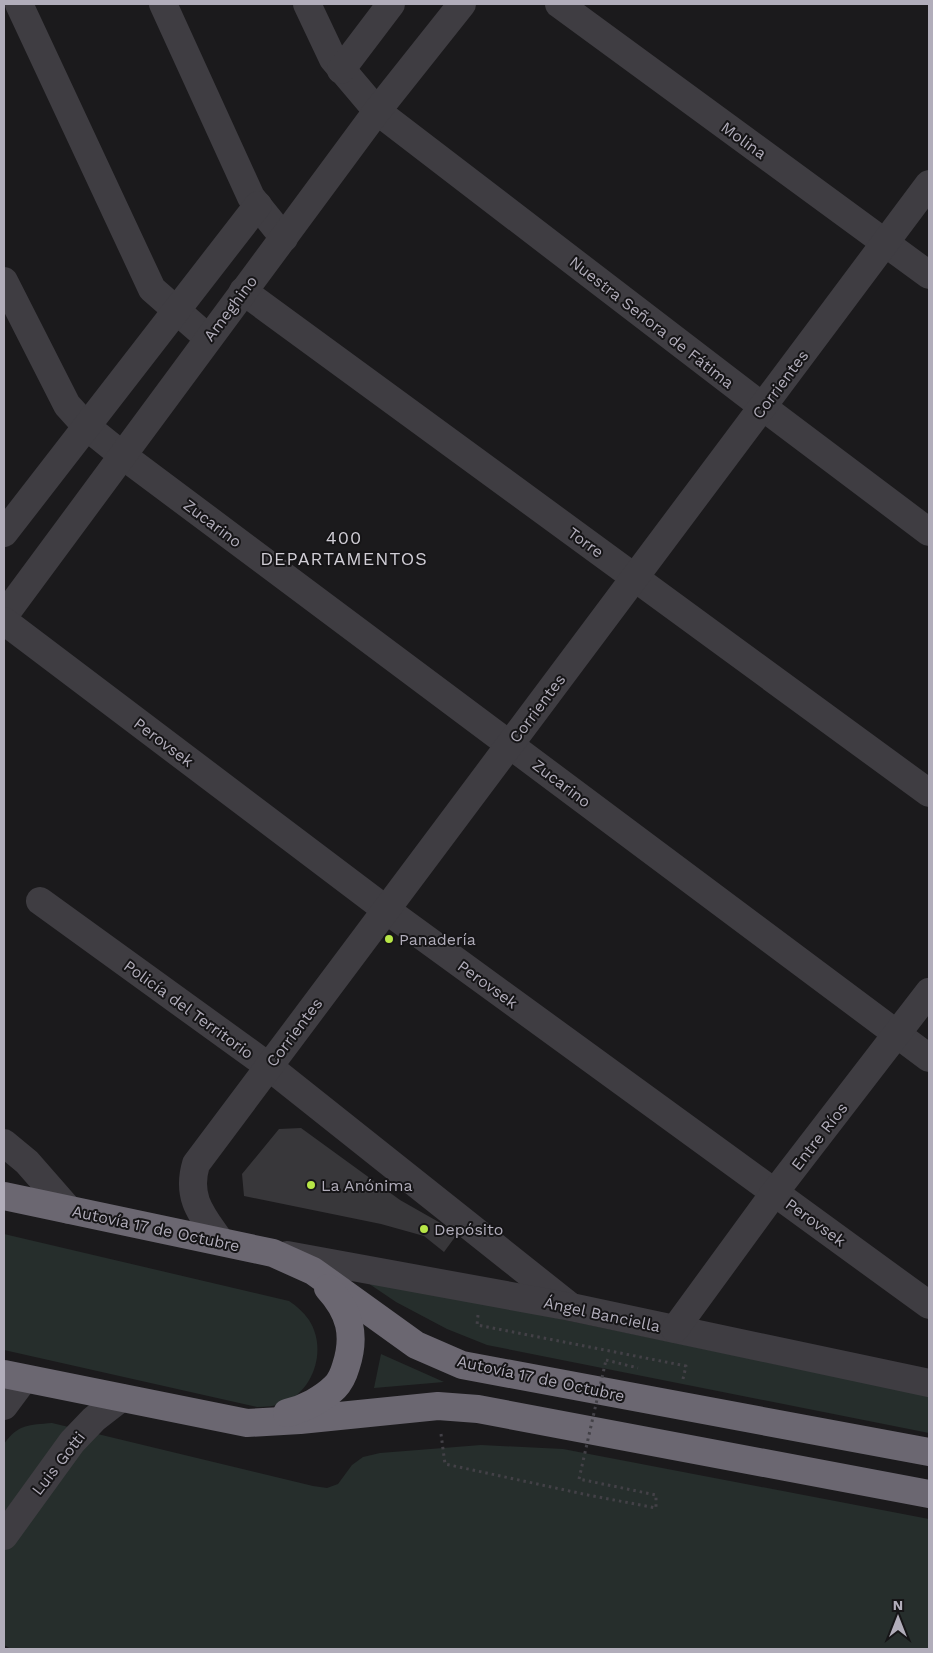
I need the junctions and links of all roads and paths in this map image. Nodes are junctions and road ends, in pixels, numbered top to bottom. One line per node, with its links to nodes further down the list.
1 (19, 4): 16 (street)
2 (163, 4): 10 (street)
3 (307, 4): 7 (street, Nuestra Señora de Fátima)
4 (391, 4): 7 (street)
5 (462, 4): 8 (street, Ameghino)
6 (558, 4): 12 (street, Molina)
7 (341, 70): 8 (street, Nuestra Señora de Fátima)
8 (377, 111): 11 (street, Ameghino); 18 (street, Nuestra Señora de Fátima)
9 (929, 184): 12 (street, Corrientes)
10 (258, 205): 11 (street); 16 (street)
11 (284, 238): 15 (street, Ameghino)
12 (885, 243): 13 (street, Molina); 18 (street, Corrientes)
13 (929, 275)
14 (4, 281): 19 (street, Zucarino)
15 (243, 291): 17 (street, Ameghino); 23 (street, Torre)
16 (175, 311): 17 (street); 19 (street)
17 (208, 338): 20 (street, Ameghino)
18 (762, 407): 21 (street, Nuestra Señora de Fátima); 23 (street, Corrientes)
19 (86, 426): 20 (street, Zucarino); 22 (street)
20 (122, 455): 24 (street, Ameghino); 26 (street, Zucarino)
21 (929, 532)
22 (4, 534)
23 (635, 578): 26 (street, Corrientes); 27 (street, Torre)
24 (4, 616)
25 (4, 622): 29 (street, Perovsek)
26 (510, 745): 29 (street, Corrientes); 31 (street, Zucarino)
27 (929, 793)
28 (40, 901): 33 (street, Policía del Territorio)
29 (385, 909): 33 (street, Corrientes); 35 (street, Perovsek)
30 (929, 992): 31 (street, Entre Ríos)
31 (898, 1034): 32 (street, Zucarino); 35 (street, Entre Ríos)
32 (929, 1058)
33 (268, 1066): 38 (street, Corrientes); 43 (street, Policía del Territorio)
34 (4, 1143): 37 (street)
35 (775, 1192): 42 (street, Perovsek); 44 (street, Entre Ríos)
36 (4, 1196): 37 (highway, Autovía 17 de Octubre)
37 (69, 1210): 38 (highway, Autovía 17 de Octubre)
38 (220, 1241): 39 (highway, Autovía 17 de Octubre)
39 (273, 1253): 40 (highway, Autovía 17 de Octubre); 41 (street, Ángel Banciella)
40 (313, 1271): 52 (highway); 53 (highway, Autovía 17 de Octubre)
41 (478, 1290): 43 (street, Ángel Banciella); 47 (path)
42 (929, 1305)
43 (571, 1308): 44 (street, Ángel Banciella)
44 (675, 1330): 48 (street, Ángel Banciella)
45 (644, 1370): 51 (path, bridge)
46 (14, 1376): 49 (highway); 50 (street)
47 (674, 1377)
48 (929, 1383)
49 (122, 1398): 52 (highway); 55 (street, Luis Gotti)
50 (4, 1406)
51 (438, 1406): 52 (highway); 54 (highway)
52 (247, 1422)
53 (929, 1452)
54 (929, 1494)
55 (4, 1536)

